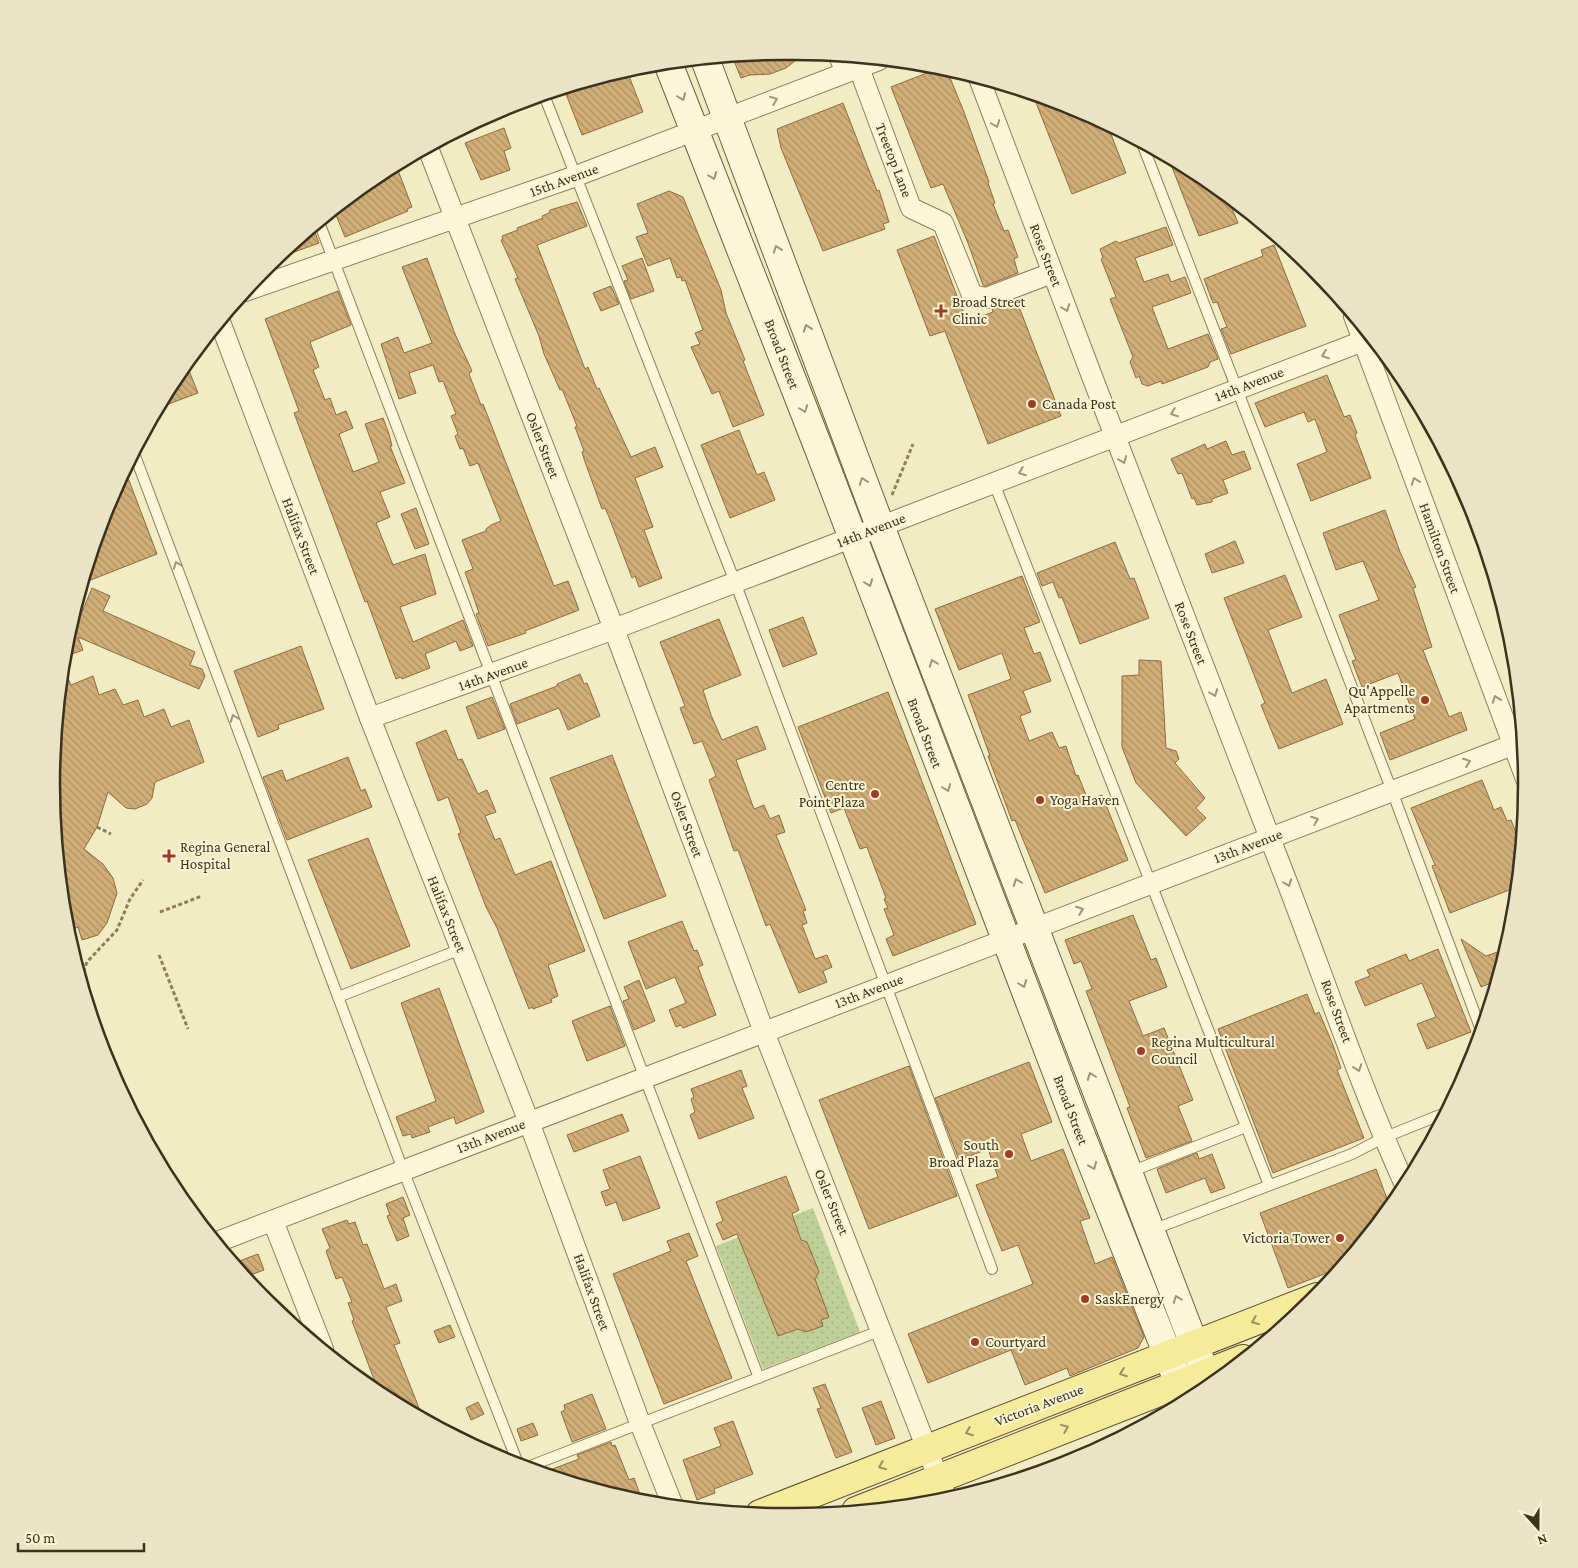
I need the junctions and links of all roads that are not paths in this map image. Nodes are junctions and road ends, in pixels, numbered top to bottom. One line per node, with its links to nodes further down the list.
1 (840, 62): 5 (lane)
2 (707, 64): 8 (main road, Broad Street)
3 (868, 64): 5 (street, 15th Avenue)
4 (670, 69): 9 (main road, Broad Street, one-way to 9)
5 (850, 71): 8 (street, 15th Avenue, one-way to 5); 16 (street, Treetop Lane)
6 (982, 85): 16 (street, Rose Street, one-way to 16)
7 (546, 100): 12 (lane)
8 (728, 118): 9 (street, 15th Avenue); 25 (main road, Broad Street, one-way to 8)
9 (695, 131): 12 (street, 15th Avenue); 26 (main road, Broad Street, one-way to 26)
10 (1145, 151): 21 (lane)
11 (430, 153): 13 (street, Osler Street)
12 (576, 176): 13 (street, 15th Avenue); 27 (lane)
13 (455, 218): 15 (street, 15th Avenue); 28 (street, Osler Street)
14 (321, 228): 15 (lane)
15 (334, 260): 17 (street, 15th Avenue); 29 (lane)
16 (1052, 273): 22 (street, Rose Street, one-way to 22)
17 (259, 286)
18 (222, 328): 30 (street, Halifax Street)
19 (1365, 340): 21 (street, 14th Avenue, one-way to 21)
20 (1369, 344): 31 (street, Hamilton Street, one-way to 20)
21 (1237, 389): 22 (street, 14th Avenue, one-way to 22); 33 (lane)
22 (1114, 436): 24 (street, 14th Avenue, one-way to 24); 34 (street, Rose Street, one-way to 34)
23 (137, 461): 40 (lane, one-way to 23)
24 (994, 483): 25 (street, 14th Avenue); 35 (lane)
25 (880, 526): 26 (street, 14th Avenue); 36 (main road, Broad Street, one-way to 25)
26 (852, 537): 27 (street, 14th Avenue); 37 (main road, Broad Street, one-way to 37)
27 (735, 582): 28 (street, 14th Avenue); 39 (lane)
28 (614, 629): 29 (street, 14th Avenue); 42 (street, Osler Street)
29 (492, 675): 30 (street, 14th Avenue); 43 (lane)
30 (370, 718): 38 (street, Halifax Street)
31 (1516, 738)
32 (1516, 744): 33 (street, 13th Avenue, one-way to 32)
33 (1392, 791): 34 (street, 13th Avenue, one-way to 33); 41 (lane)
34 (1270, 838): 35 (street, 13th Avenue); 47 (street, Rose Street, one-way to 47)
35 (1151, 883): 36 (street, 13th Avenue, one-way to 35); 46 (lane)
36 (1034, 928): 37 (street, 13th Avenue); 49 (main road, Broad Street, one-way to 36)
37 (1005, 939): 39 (street, 13th Avenue); 60 (main road, Broad Street, one-way to 60)
38 (461, 949): 40 (lane); 45 (street, Halifax Street)
39 (884, 985): 42 (street, 13th Avenue); 55 (lane)
40 (338, 997): 48 (lane)
41 (1478, 1022)
42 (764, 1032): 43 (street, 13th Avenue); 57 (street, Osler Street)
43 (645, 1077): 45 (street, 13th Avenue); 61 (lane)
44 (1436, 1117): 47 (lane)
45 (529, 1122): 48 (street, 13th Avenue); 65 (street, Halifax Street)
46 (1246, 1128): 49 (lane); 51 (lane)
47 (1384, 1138): 50 (street, Rose Street); 51 (lane)
48 (403, 1170): 52 (street, 13th Avenue); 67 (lane)
49 (1129, 1172): 53 (main road, Broad Street)
50 (1402, 1177)
51 (1269, 1185): 53 (lane)
52 (273, 1221): 54 (street, 13th Avenue); 58 (street)
53 (1151, 1230): 59 (main road, Broad Street, one-way to 53)
54 (222, 1240)
55 (992, 1269)
56 (1297, 1304): 59 (main road, Victoria Avenue, one-way to 59)
57 (882, 1330): 61 (lane); 66 (street, Osler Street)
58 (319, 1338)
59 (1195, 1345): 60 (main road, Victoria Avenue); 62 (main road, Broad Street)
60 (1168, 1356): 64 (main road, Broad Street); 66 (main road, Victoria Avenue, one-way to 66)
61 (759, 1378): 65 (lane)
62 (1207, 1378)
63 (1197, 1385): 64 (main road, Victoria Avenue)
64 (1183, 1392): 69 (main road, Victoria Avenue, one-way to 64)
65 (640, 1423): 68 (lane); 70 (street, Halifax Street)
66 (927, 1448): 69 (street, Osler Street); 72 (main road, Victoria Avenue, one-way to 72)
67 (515, 1456)
68 (535, 1464)
69 (943, 1489): 71 (main road, Victoria Avenue)
70 (670, 1499)
71 (897, 1501)
72 (777, 1507)

